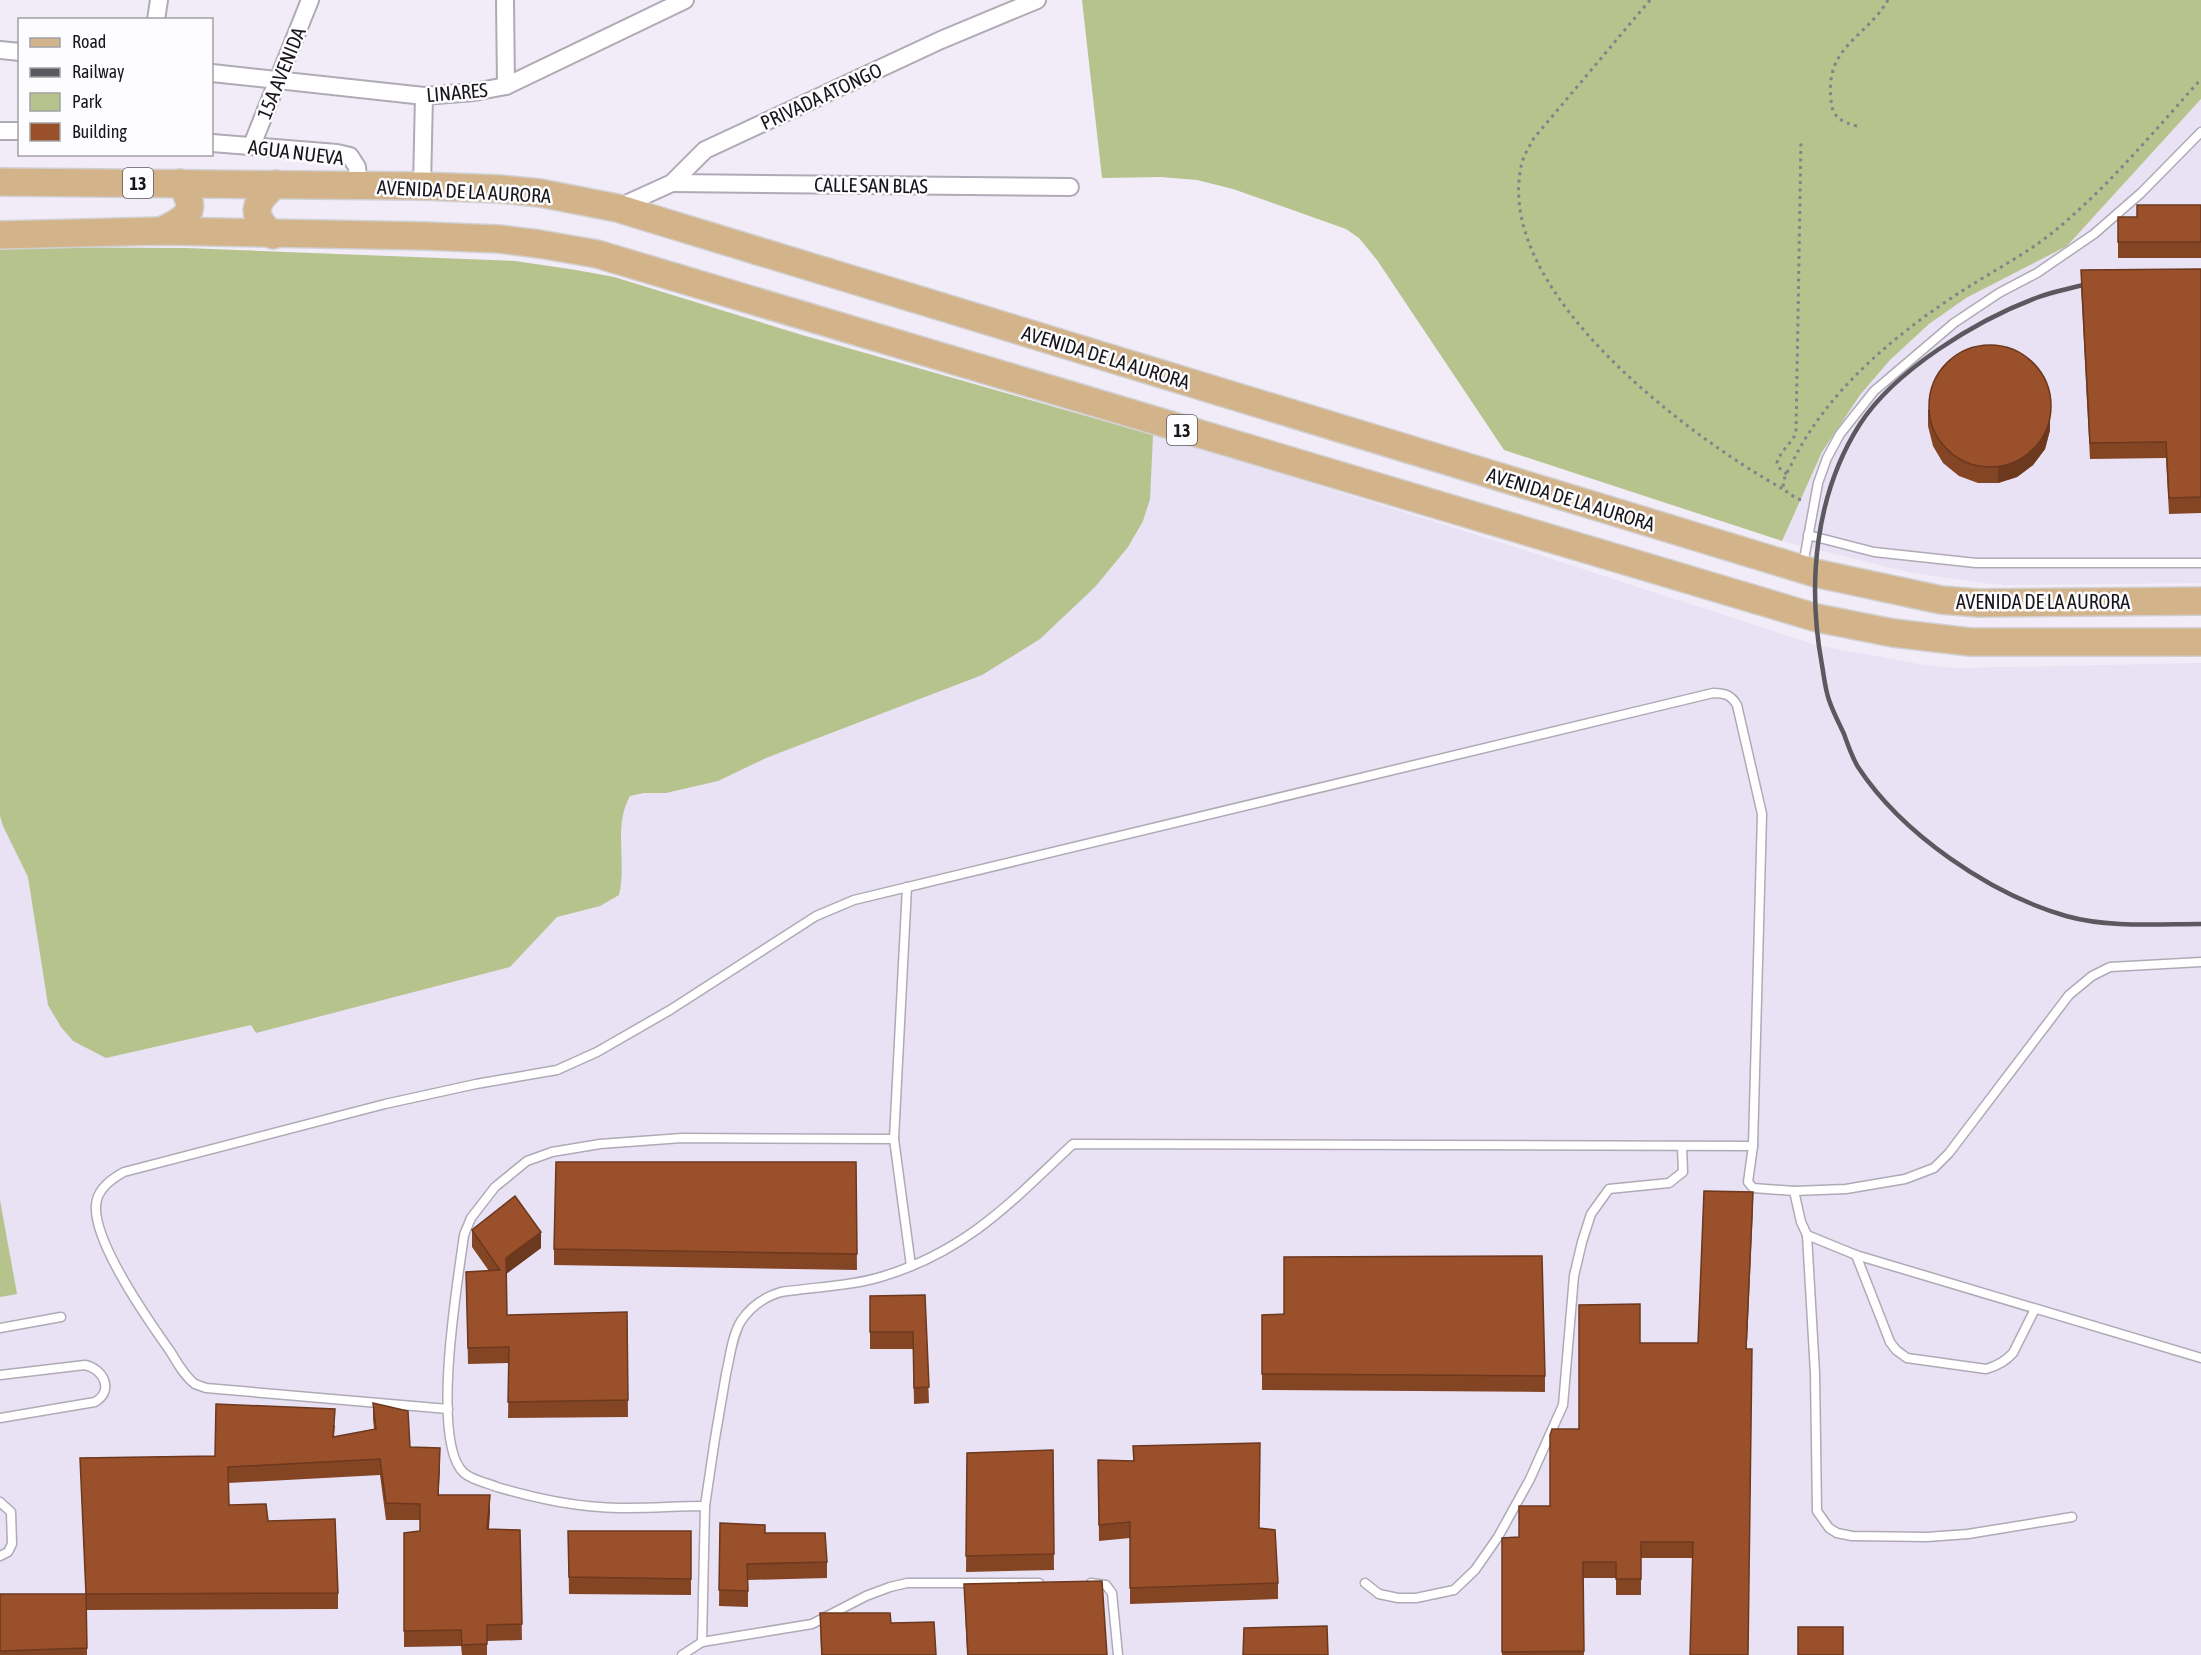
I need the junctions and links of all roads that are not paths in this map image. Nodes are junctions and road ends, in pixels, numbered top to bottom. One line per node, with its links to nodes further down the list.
1 (159, 0): 6 (street)
2 (310, 0): 10 (street, 15A AVENIDA)
3 (505, 0): 11 (street)
4 (685, 0): 11 (street, LINARES)
5 (1036, 0): 20 (street, PRIVADA ATONGO)
6 (156, 18)
7 (0, 50): 8 (street)
8 (18, 52)
9 (213, 73): 10 (street, LINARES)
10 (279, 80): 12 (street, LINARES); 17 (street, 15A AVENIDA)
11 (507, 86): 12 (street, LINARES)
12 (424, 96): 23 (street)
13 (0, 131): 14 (street)
14 (18, 131)
15 (2201, 132): 26 (lane)
16 (213, 143): 17 (street, AGUA NUEVA)
17 (252, 145): 22 (street, AGUA NUEVA)
18 (0, 182): 19 (main road, AVENIDA DE LA AURORA / 13)
19 (180, 183): 21 (main road, AVENIDA DE LA AURORA / 13); 28 (main road)
20 (672, 183): 24 (street, CALLE SAN BLAS); 25 (street, PRIVADA ATONGO)
21 (276, 184): 22 (main road, AVENIDA DE LA AURORA / 13); 30 (main road)
22 (359, 186): 23 (main road, AVENIDA DE LA AURORA / 13)
23 (422, 186): 25 (main road, AVENIDA DE LA AURORA / 13)
24 (1070, 187)
25 (617, 208): 33 (main road, AVENIDA DE LA AURORA / 13)
26 (2121, 212): 27 (lane); 31 (lane)
27 (2132, 212)
28 (161, 231): 29 (main road, AVENIDA DE LA AURORA / 13); 30 (main road, AVENIDA DE LA AURORA / 13)
29 (0, 235)
30 (273, 235): 35 (main road, AVENIDA DE LA AURORA / 13)
31 (1808, 535): 32 (lane); 33 (lane)
32 (2201, 563)
33 (1802, 570): 34 (main road, AVENIDA DE LA AURORA / 13)
34 (2201, 601)
35 (2201, 642)
36 (907, 887): 38 (lane); 40 (lane); 50 (lane)
37 (2201, 962): 41 (lane)
38 (894, 1139): 44 (lane); 50 (lane)
39 (1682, 1146): 40 (lane); 44 (lane); 58 (lane)
40 (1753, 1146): 41 (lane)
41 (1794, 1191): 42 (lane)
42 (1807, 1235): 43 (lane); 54 (lane)
43 (1856, 1255): 45 (lane); 45 (lane)
44 (911, 1266): 53 (lane)
45 (2035, 1309): 48 (lane)
46 (61, 1317): 47 (lane)
47 (0, 1328)
48 (2201, 1358)
49 (0, 1375): 51 (lane)
50 (448, 1409): 53 (lane)
51 (0, 1418)
52 (0, 1502): 55 (lane)
53 (705, 1506): 59 (lane)
54 (2072, 1517)
55 (0, 1556)
56 (1043, 1582): 59 (lane)
57 (1078, 1583): 61 (lane)
58 (1365, 1583)
59 (702, 1642): 60 (lane)
60 (682, 1655)
61 (1118, 1655)

